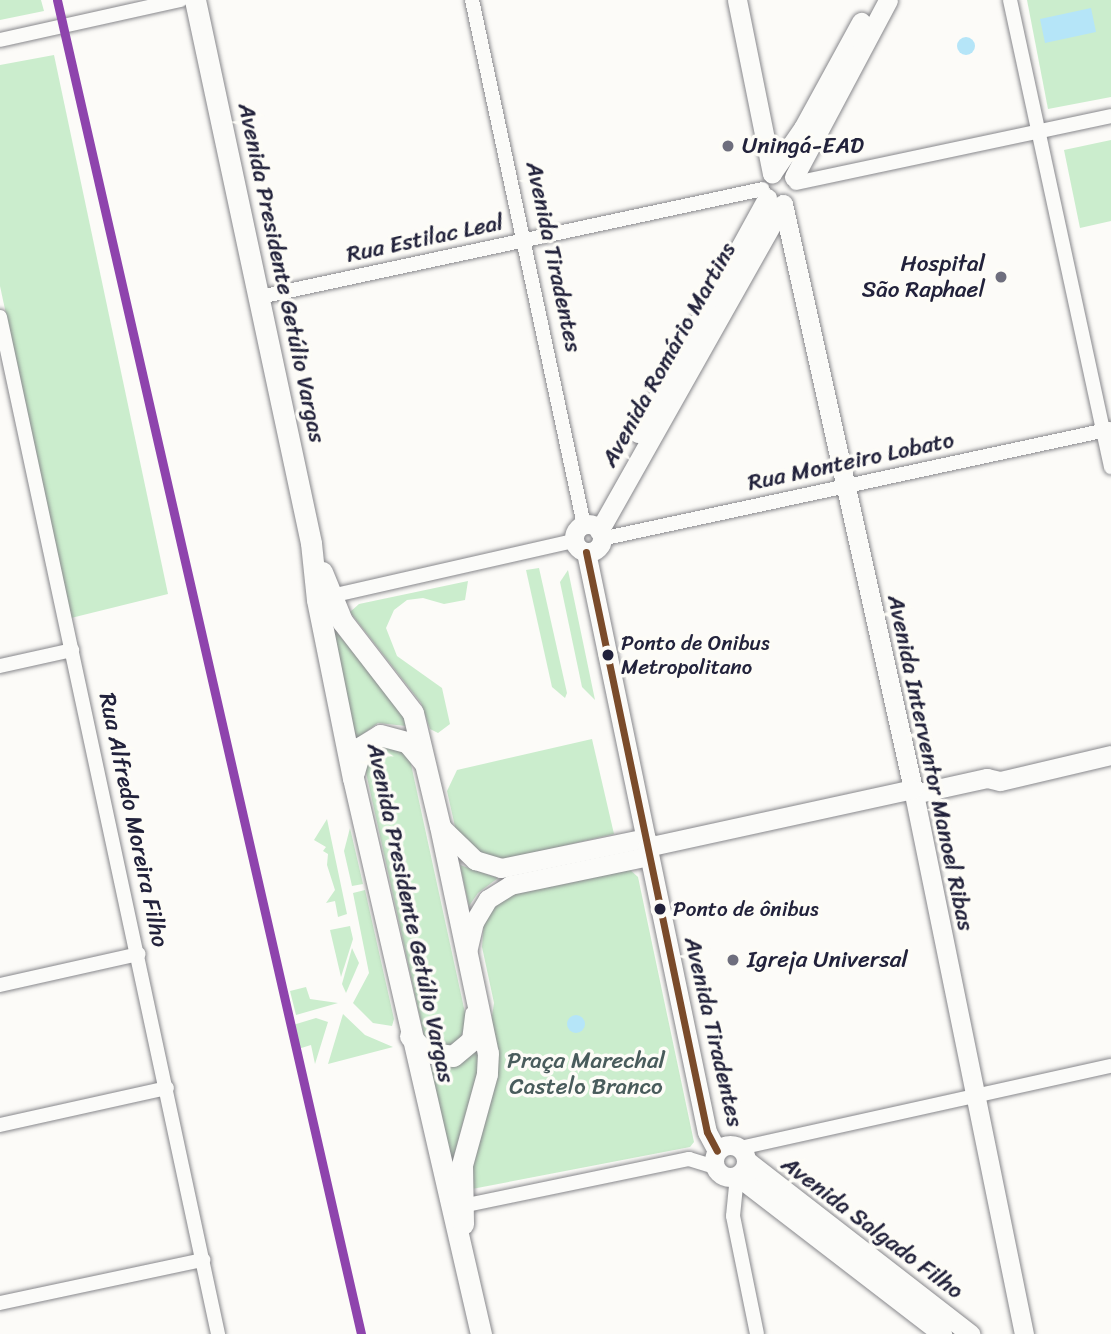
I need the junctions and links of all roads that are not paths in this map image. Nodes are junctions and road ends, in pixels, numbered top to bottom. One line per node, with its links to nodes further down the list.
1 (181, 0): 9 (street)
2 (195, 0): 15 (main road, Avenida Presidente Getúlio Vargas)
3 (472, 0): 14 (street, Avenida Tiradentes)
4 (737, 0): 13 (street, Avenida Interventor Manoel Ribas)
5 (873, 0): 8 (street, Avenida Romário Martins)
6 (888, 0): 8 (street, Avenida Romário Martins)
7 (1010, 0): 11 (street)
8 (864, 31): 12 (street, Avenida Romário Martins); 13 (street, Avenida Romário Martins)
9 (0, 40)
10 (1111, 116): 11 (street)
11 (1038, 131): 12 (street); 18 (street)
12 (795, 180): 13 (street); 13 (street, Avenida Romário Martins)
13 (771, 191): 14 (street, Rua Estilac Leal); 20 (street, Avenida Interventor Manoel Ribas); 21 (street, Avenida Romário Martins)
14 (525, 241): 15 (street, Rua Estilac Leal); 21 (street, Avenida Tiradentes)
15 (260, 298): 22 (main road, Avenida Presidente Getúlio Vargas)
16 (0, 317): 17 (street, Rua Alfredo Moreira Filho)
17 (4, 350): 24 (street, Rua Alfredo Moreira Filho)
18 (1107, 430): 19 (street); 20 (street, Rua Monteiro Lobato)
19 (1111, 467)
20 (844, 487): 21 (street, Rua Monteiro Lobato); 29 (street, Avenida Interventor Manoel Ribas)
21 (589, 535): 23 (street, Rua Monteiro Lobato); 31 (street, Avenida Tiradentes)
22 (314, 556): 23 (main road, Avenida Presidente Getúlio Vargas); 28 (main road, Avenida Presidente Getúlio Vargas)
23 (331, 596): 27 (main road, Avenida Presidente Getúlio Vargas)
24 (72, 650): 25 (street); 33 (street, Rua Alfredo Moreira Filho)
25 (0, 666)
26 (1111, 755): 29 (street)
27 (427, 767): 28 (main road); 30 (main road, Avenida Presidente Getúlio Vargas)
28 (353, 778): 36 (main road, Avenida Presidente Getúlio Vargas)
29 (914, 792): 31 (street); 39 (street, Avenida Interventor Manoel Ribas)
30 (440, 825): 31 (street); 32 (main road, Avenida Presidente Getúlio Vargas)
31 (648, 847): 32 (street); 41 (street, Avenida Tiradentes)
32 (467, 952): 34 (main road, Avenida Presidente Getúlio Vargas)
33 (139, 954): 35 (street); 38 (street, Rua Alfredo Moreira Filho)
34 (473, 980): 36 (main road); 43 (main road, Avenida Presidente Getúlio Vargas)
35 (0, 985)
36 (410, 1036): 45 (main road, Avenida Presidente Getúlio Vargas)
37 (1111, 1066): 39 (street)
38 (167, 1088): 40 (street); 44 (street, Rua Alfredo Moreira Filho)
39 (973, 1094): 42 (street); 52 (street, Avenida Interventor Manoel Ribas)
40 (0, 1125)
41 (717, 1159): 42 (street); 42 (street); 43 (street)
42 (741, 1161): 49 (street); 50 (street, Avenida Salgado Filho); 51 (street, Avenida Salgado Filho)
43 (462, 1206): 45 (main road, Avenida Presidente Getúlio Vargas)
44 (203, 1260): 46 (street); 47 (street, Rua Alfredo Moreira Filho)
45 (468, 1278): 48 (main road, Avenida Presidente Getúlio Vargas)
46 (0, 1303)
47 (218, 1334)
48 (481, 1334)
49 (757, 1334)
50 (942, 1334)
51 (970, 1334)
52 (1024, 1334)

